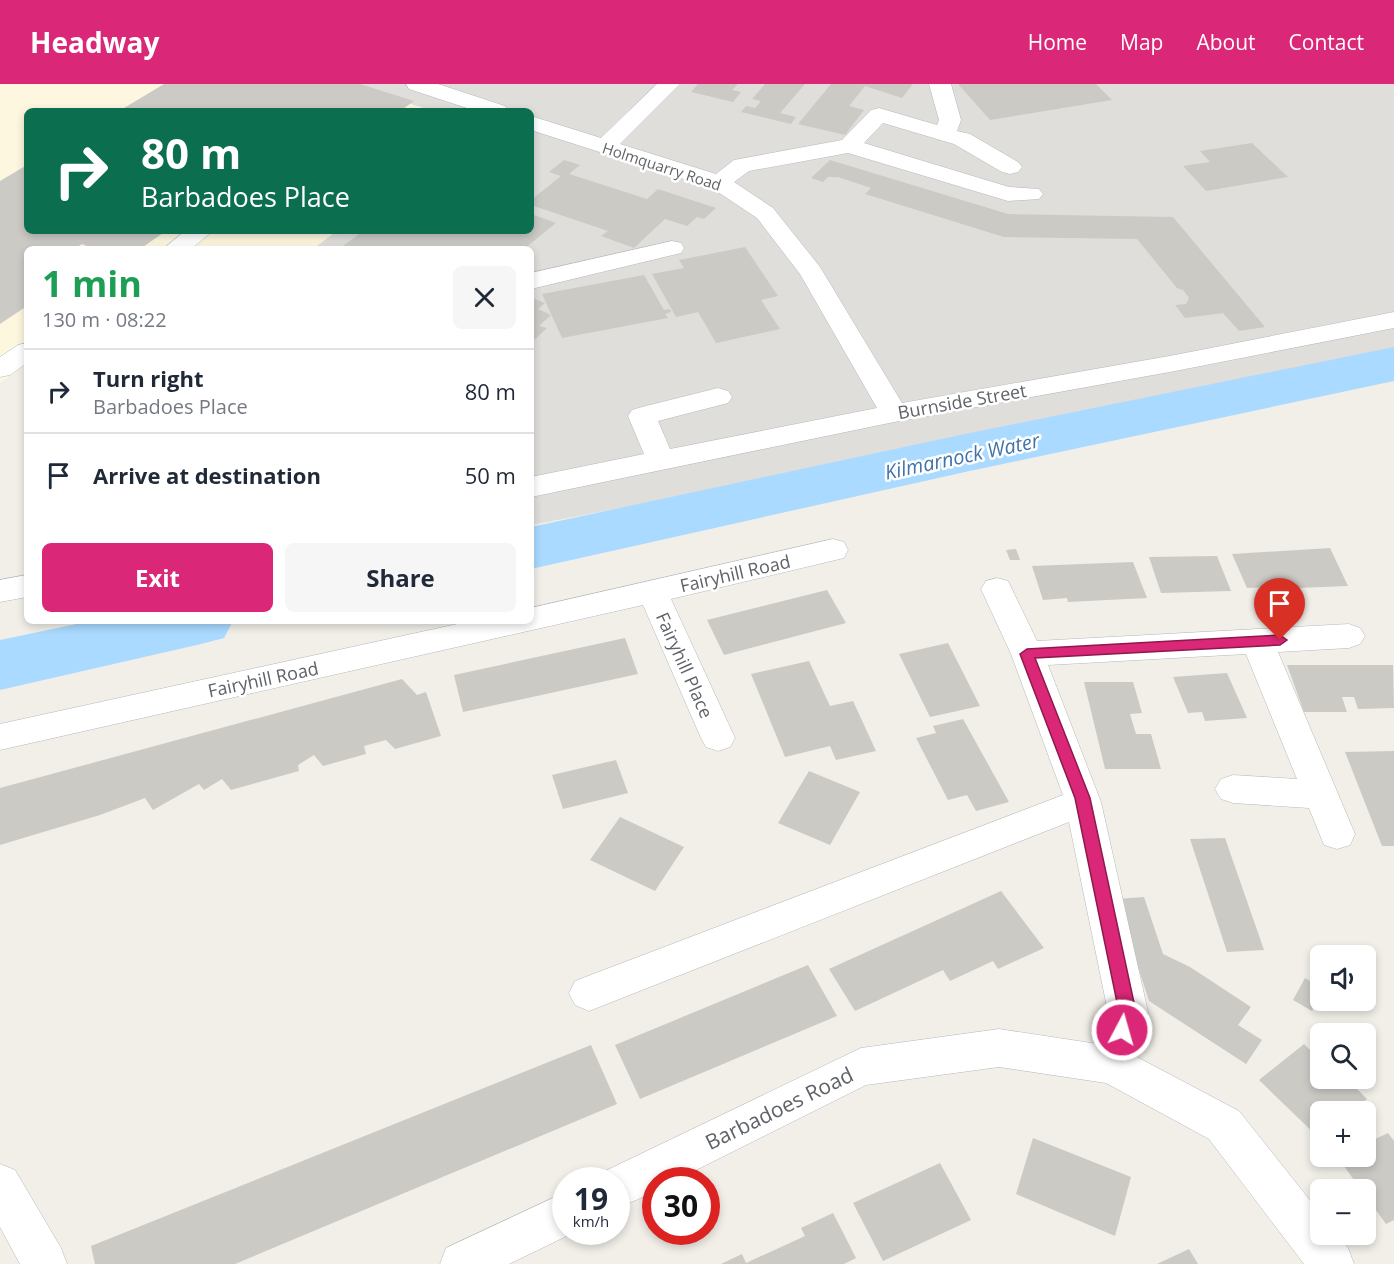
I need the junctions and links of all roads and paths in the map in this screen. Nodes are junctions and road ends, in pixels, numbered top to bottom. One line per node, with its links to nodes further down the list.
1 (417, 84): 4 (street)
2 (669, 84): 8 (street)
3 (940, 84): 6 (street)
4 (488, 108)
5 (537, 131): 8 (street, Holmquarry Road)
6 (945, 134): 7 (street); 9 (street)
7 (849, 146): 10 (street); 11 (street)
8 (604, 147): 10 (street, Holmquarry Road)
9 (1010, 167)
10 (720, 183): 20 (street, Holmquarry Road)
11 (1031, 194)
12 (197, 234): 13 (street)
13 (179, 246)
14 (672, 248): 15 (street)
15 (534, 280)
16 (1394, 320): 20 (street, Burnside Street)
17 (24, 353): 18 (street)
18 (0, 369)
19 (718, 397): 21 (street)
20 (894, 413): 21 (street, Burnside Street)
21 (661, 461): 22 (street, Burnside Street)
22 (534, 486)
23 (833, 550): 27 (street, Fairyhill Road)
24 (24, 587): 26 (street)
25 (997, 589): 32 (street)
26 (0, 591)
27 (653, 593): 28 (street, Fairyhill Road); 34 (street, Fairyhill Place)
28 (534, 619)
29 (511, 624): 33 (street, Fairyhill Road)
30 (1349, 636): 31 (street)
31 (1257, 641): 32 (street); 36 (street)
32 (1027, 654): 37 (street)
33 (0, 737)
34 (718, 738)
35 (1233, 789): 36 (street)
36 (1321, 795): 38 (street)
37 (1083, 802): 39 (street); 40 (street)
38 (1337, 834)
39 (589, 993)
40 (1112, 1065): 41 (street, Barbadoes Road); 46 (street, Barbadoes Road)
41 (630, 1181)
42 (0, 1185): 44 (street)
43 (552, 1220): 45 (street)
44 (45, 1264)
45 (462, 1264)
46 (1332, 1264)

